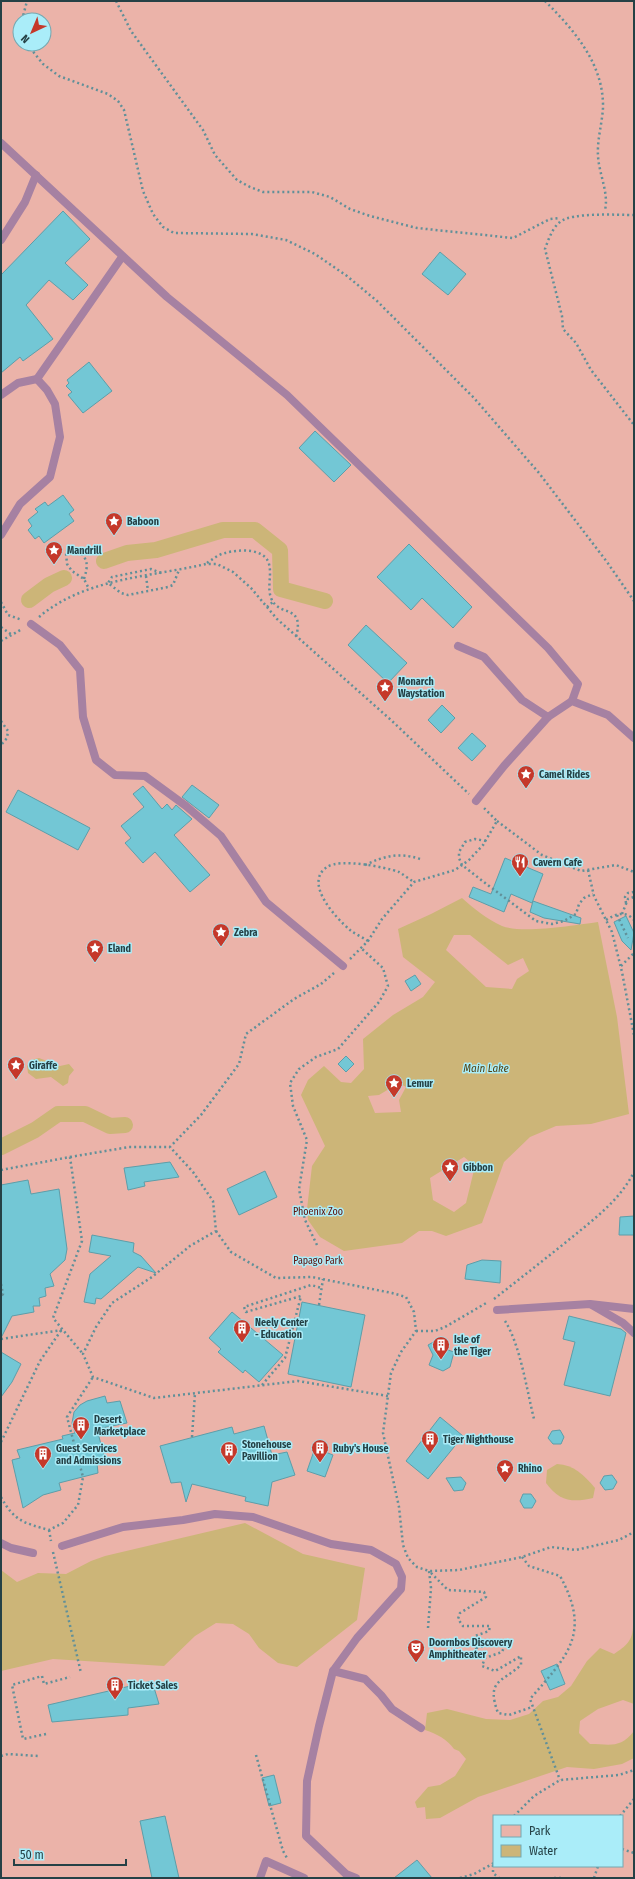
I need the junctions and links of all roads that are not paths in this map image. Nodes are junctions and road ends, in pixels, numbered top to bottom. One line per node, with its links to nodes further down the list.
1 (1, 143): 2 (lane)
2 (36, 175): 3 (lane); 4 (lane)
3 (1, 240)
4 (122, 257): 5 (lane); 10 (lane)
5 (37, 379): 6 (lane); 7 (lane)
6 (1, 395)
7 (1, 535)
8 (31, 624): 14 (lane)
9 (458, 646): 11 (lane)
10 (572, 701): 11 (lane); 12 (lane)
11 (548, 717): 13 (lane)
12 (634, 738)
13 (476, 801)
14 (343, 966)
15 (590, 1304): 16 (lane); 17 (lane); 18 (lane)
16 (634, 1309)
17 (498, 1310)
18 (634, 1333)
19 (1, 1543): 21 (lane)
20 (62, 1546): 22 (lane)
21 (32, 1553)
22 (333, 1671): 23 (lane); 26 (lane)
23 (421, 1728)
24 (260, 1878): 25 (lane)
25 (304, 1878)
26 (356, 1878)

